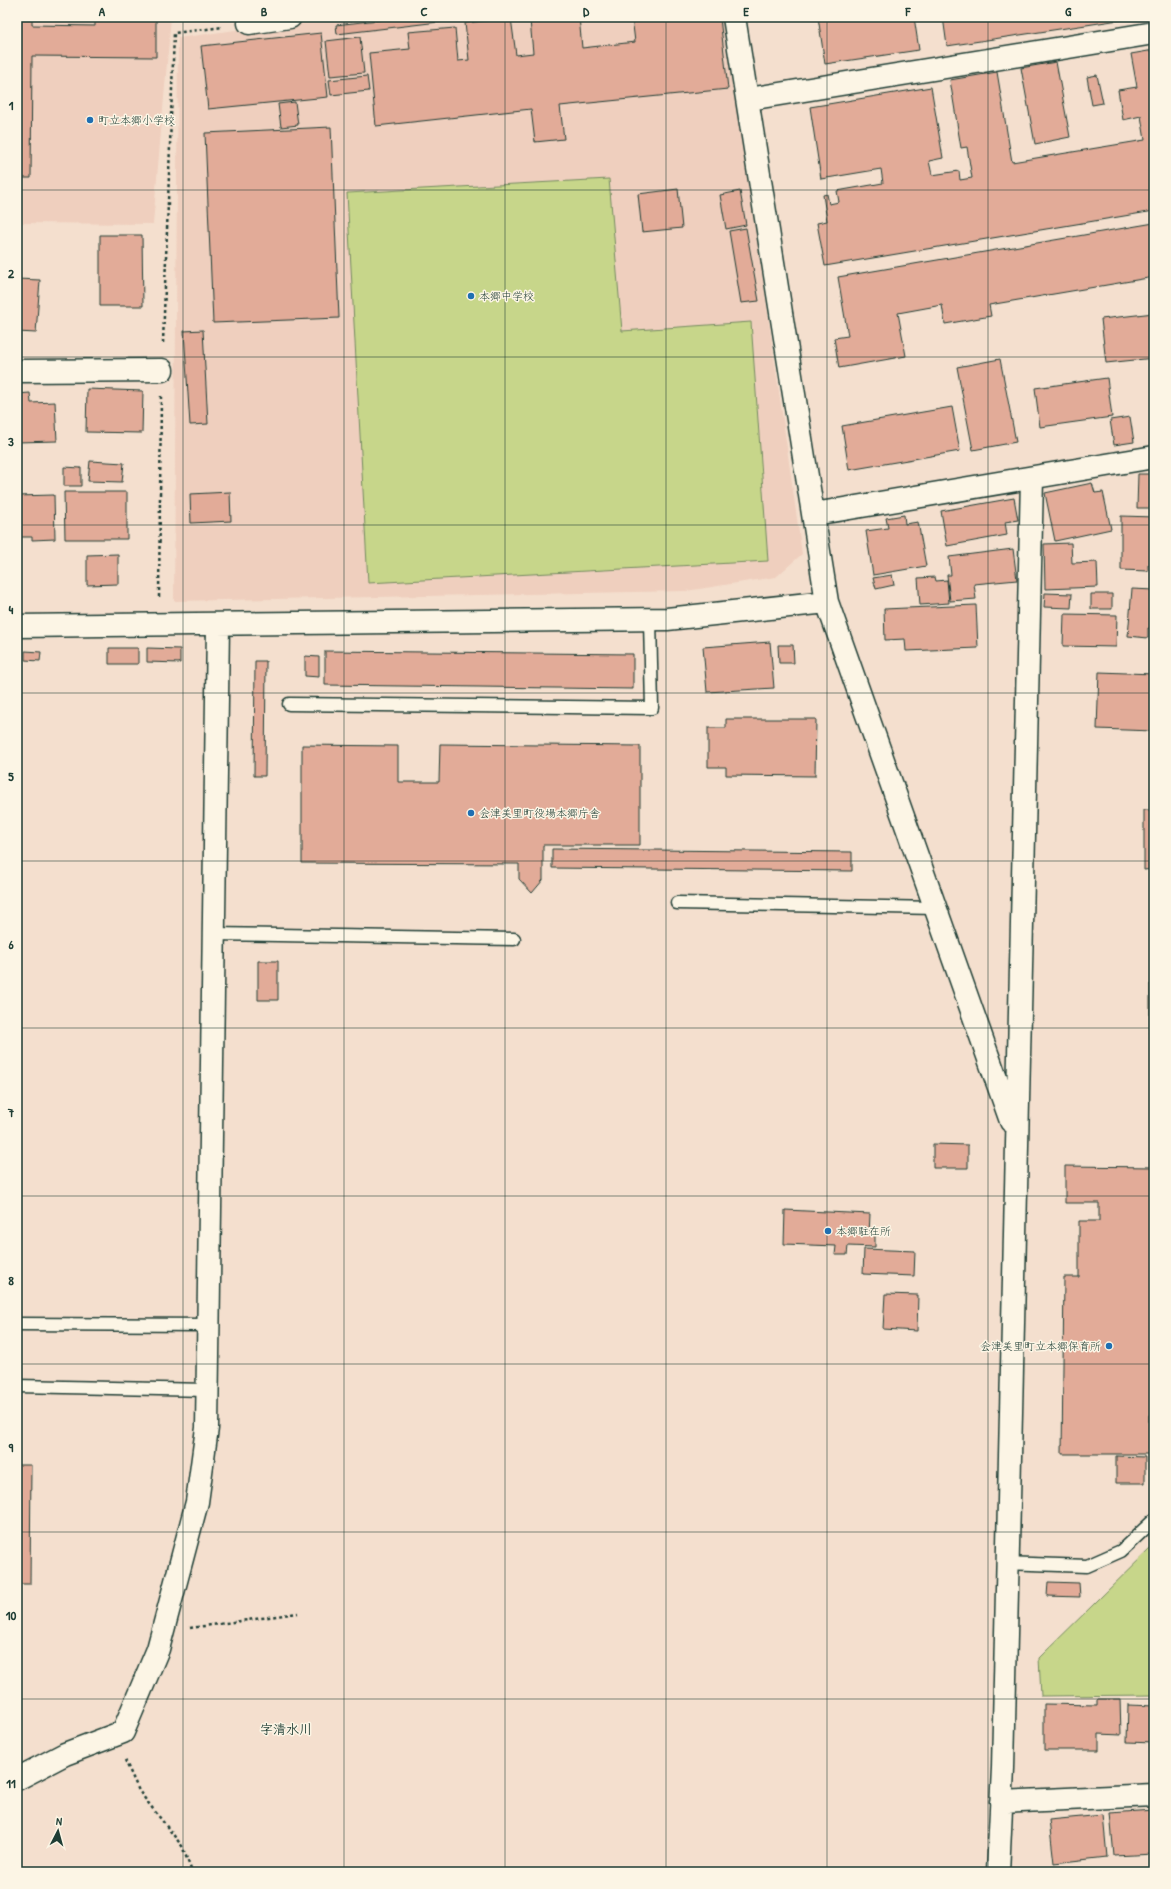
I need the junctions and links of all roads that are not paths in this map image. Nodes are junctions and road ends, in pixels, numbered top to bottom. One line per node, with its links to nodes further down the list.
1 (290, 17): 3 (street)
2 (734, 17): 5 (street)
3 (249, 23)
4 (1154, 33): 5 (street)
5 (749, 99): 10 (street)
6 (162, 370): 7 (street)
7 (17, 371)
8 (1154, 457): 9 (street)
9 (1032, 478): 10 (street); 20 (street)
10 (814, 514): 11 (street)
11 (827, 602): 12 (street); 17 (street)
12 (650, 620): 13 (street); 15 (lane)
13 (218, 625): 14 (street); 18 (street)
14 (17, 626)
15 (289, 704)
16 (677, 903): 17 (lane)
17 (936, 908): 20 (street)
18 (213, 934): 19 (lane); 22 (street)
19 (514, 939)
20 (1016, 1134): 26 (street)
21 (17, 1324): 22 (lane)
22 (208, 1325): 24 (street)
23 (17, 1386): 24 (lane)
24 (207, 1390): 27 (street)
25 (1154, 1520): 26 (lane)
26 (1007, 1563): 29 (street)
27 (17, 1779)
28 (1154, 1795): 29 (street)
29 (1001, 1802): 30 (street)
30 (998, 1872)

